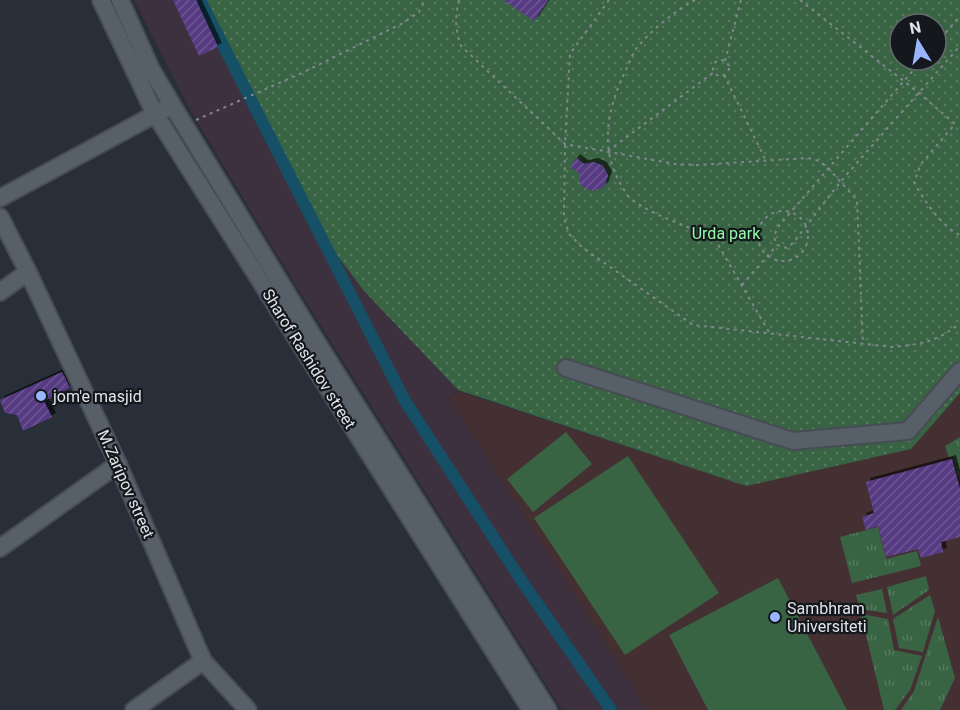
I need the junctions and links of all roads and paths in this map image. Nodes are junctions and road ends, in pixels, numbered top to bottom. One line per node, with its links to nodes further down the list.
1 (101, 0): 19 (street, Sharof Rashidov street)
2 (120, 0): 18 (street)
3 (425, 0): 20 (path)
4 (459, 0): 21 (path)
5 (609, 0): 21 (path)
6 (695, 0): 22 (path)
7 (741, 0): 12 (path)
8 (800, 0): 16 (path)
9 (960, 16): 10 (path)
10 (948, 30)
11 (960, 46): 17 (path)
12 (725, 61): 13 (path); 15 (path)
13 (714, 72): 15 (path); 22 (path)
14 (912, 72): 16 (path)
15 (724, 75): 23 (path)
16 (904, 82): 17 (path); 24 (path)
17 (920, 93): 25 (path); 30 (path)
18 (172, 105): 19 (street); 20 (street)
19 (155, 114): 26 (street); 46 (street, Sharof Rashidov street)
20 (185, 125): 47 (street)
21 (565, 144): 22 (path); 37 (path)
22 (608, 151): 23 (path); 34 (path)
23 (766, 161): 24 (path)
24 (828, 168): 25 (path); 27 (path)
25 (841, 181): 29 (path); 38 (path)
26 (0, 198)
27 (791, 213): 29 (path); 31 (path); 32 (path)
28 (1, 222): 33 (street, M.Zaripov street)
29 (806, 225): 31 (path); 32 (path)
30 (960, 235)
31 (777, 245): 32 (path)
32 (767, 255): 34 (path)
33 (28, 272): 35 (street); 41 (street, M.Zaripov street)
34 (742, 285): 37 (path)
35 (0, 292)
36 (960, 323): 38 (path)
37 (771, 335): 38 (path)
38 (863, 344)
39 (566, 368): 40 (street)
40 (960, 371)
41 (118, 464): 42 (street); 43 (street, M.Zaripov street)
42 (0, 548)
43 (203, 661): 44 (street); 45 (street, M.Zaripov street)
44 (134, 710)
45 (248, 710)
46 (531, 710)
47 (548, 710)

